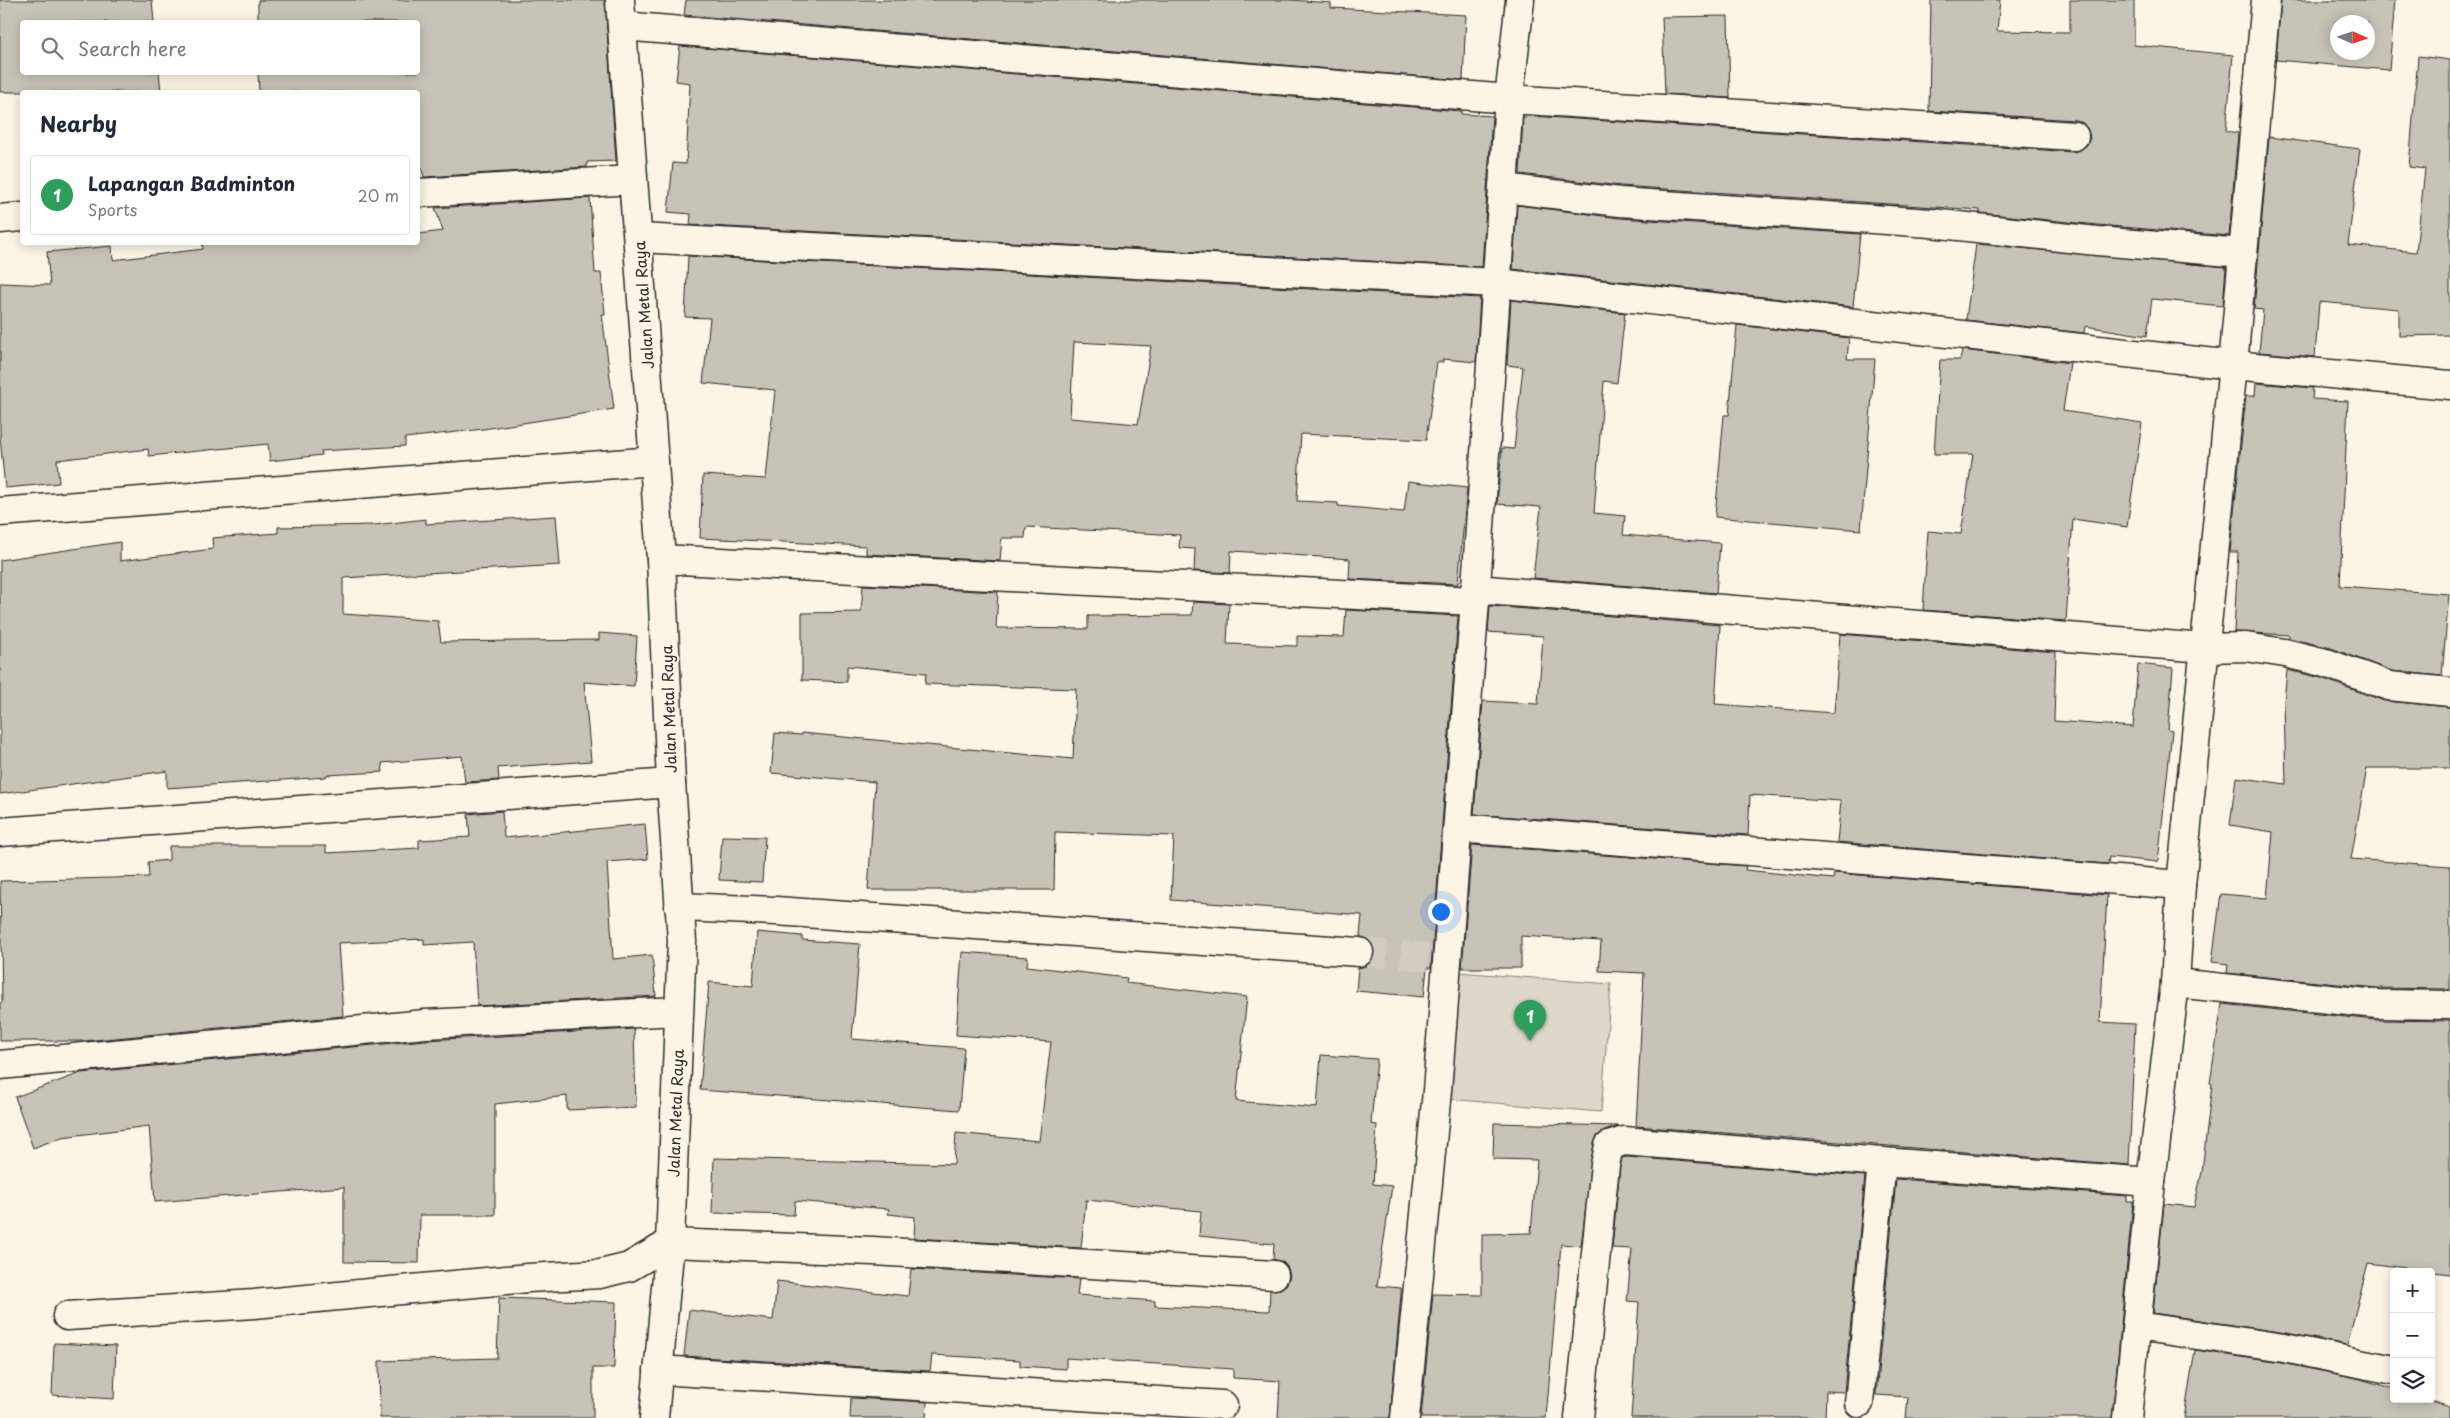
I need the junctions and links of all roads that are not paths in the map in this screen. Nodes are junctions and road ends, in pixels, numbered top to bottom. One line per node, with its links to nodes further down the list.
1 (1520, 0): 4 (street)
2 (2266, 0): 12 (street)
3 (621, 13): 4 (street); 6 (street, Jalan Metal Raya)
4 (1508, 98): 5 (street); 7 (street)
5 (2074, 136)
6 (632, 180): 8 (street); 11 (street, Jalan Metal Raya)
7 (1503, 188): 12 (street); 13 (street)
8 (420, 193)
9 (20, 217): 10 (street)
10 (0, 219)
11 (639, 238): 13 (street); 16 (street, Jalan Metal Raya)
12 (2244, 253): 14 (street)
13 (1497, 283): 14 (street); 19 (street)
14 (2233, 365): 15 (street); 20 (street)
15 (2450, 385)
16 (654, 461): 17 (street); 18 (street, Jalan Metal Raya)
17 (0, 512)
18 (661, 560): 19 (street); 22 (street, Jalan Metal Raya)
19 (1475, 595): 20 (street); 23 (street)
20 (2204, 648): 21 (street); 25 (street)
21 (2450, 692)
22 (671, 783): 24 (street); 26 (street, Jalan Metal Raya)
23 (1458, 828): 25 (street); 43 (street)
24 (0, 832)
25 (2182, 885): 28 (street)
26 (680, 907): 27 (street); 30 (street, Jalan Metal Raya)
27 (1359, 952)
28 (2175, 983): 29 (street); 33 (street)
29 (2450, 1005)
30 (678, 1011): 31 (street); 34 (street, Jalan Metal Raya)
31 (0, 1065)
32 (1882, 1162): 33 (street); 40 (street); 44 (street)
33 (2151, 1182): 37 (street)
34 (670, 1243): 35 (street); 36 (street); 39 (street, Jalan Metal Raya)
35 (1274, 1275)
36 (67, 1316)
37 (2137, 1326): 38 (street); 45 (street)
38 (2390, 1369)
39 (658, 1370): 41 (street); 42 (street, Jalan Metal Raya)
40 (1860, 1403)
41 (1223, 1405)
42 (654, 1418)
43 (1405, 1418)
44 (1579, 1418)
45 (2127, 1418)

